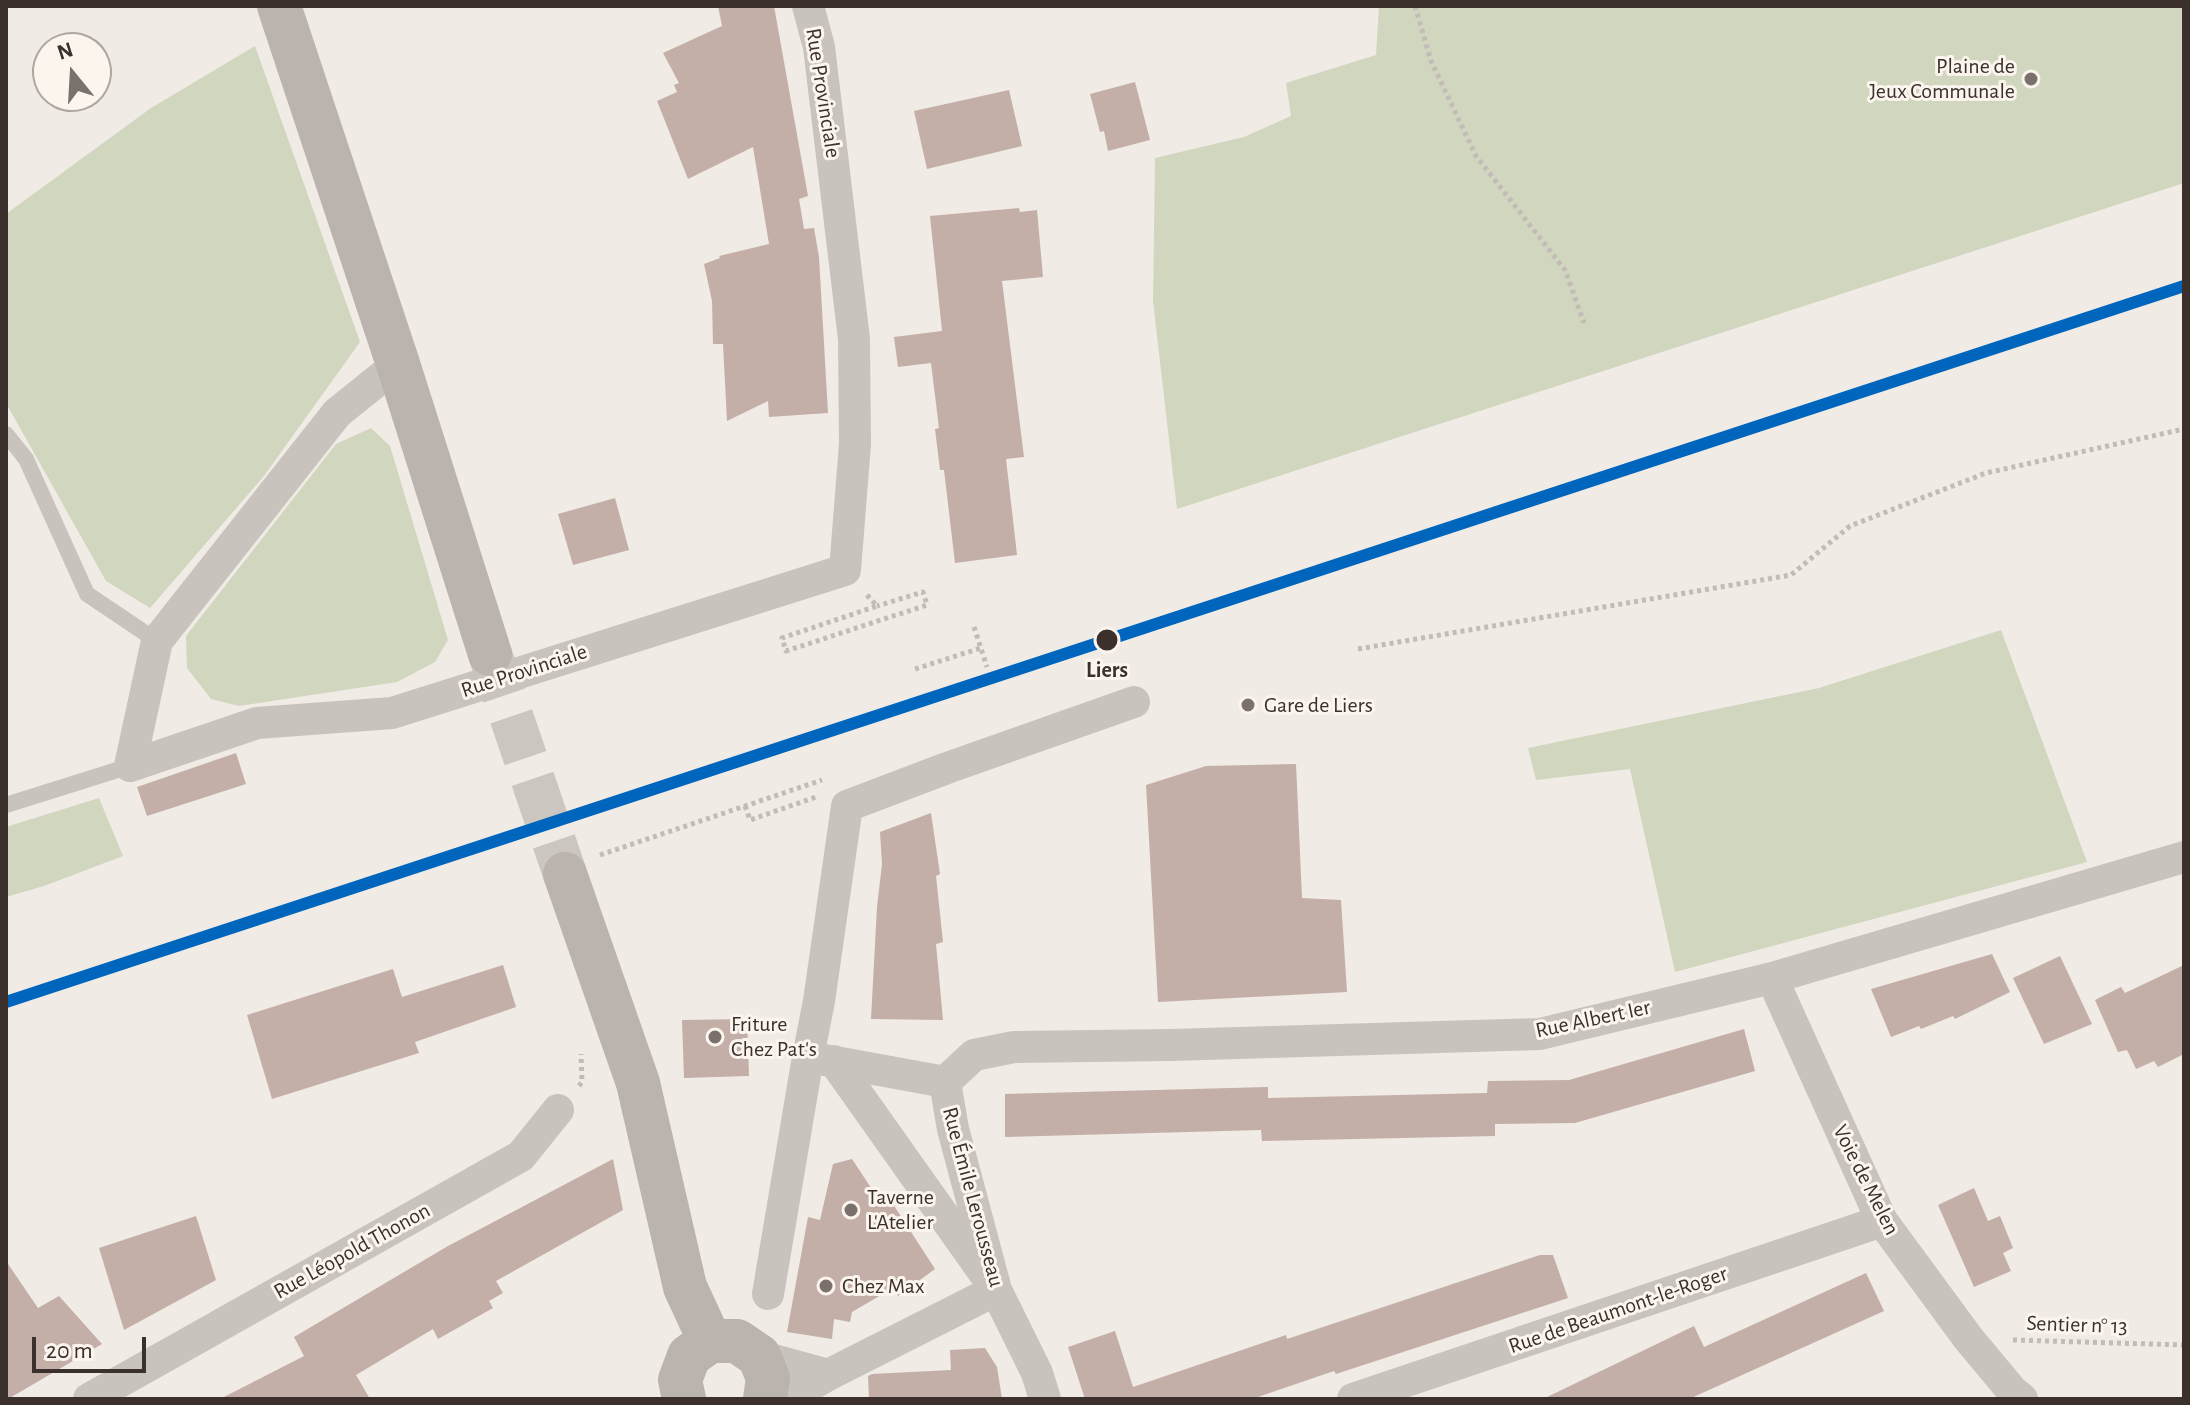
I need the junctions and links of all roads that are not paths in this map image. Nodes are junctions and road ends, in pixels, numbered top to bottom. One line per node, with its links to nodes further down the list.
1 (279, 6): 3 (main road, Rue Provinciale)
2 (808, 6): 8 (street, Rue Provinciale)
3 (398, 364): 5 (street); 6 (main road, Rue Provinciale)
4 (6, 434): 5 (lane)
5 (157, 641): 8 (street)
6 (490, 654)
7 (1134, 702): 13 (street)
8 (130, 766): 9 (lane)
9 (6, 805)
10 (2184, 857): 12 (street, Rue Albert Ier)
11 (576, 866): 19 (main road)
12 (1772, 978): 14 (street, Rue Albert Ier); 16 (street, Voie de Melen)
13 (821, 1059): 14 (street); 17 (street); 18 (street)
14 (945, 1082): 17 (street, Rue Émile Lerousseau)
15 (558, 1110): 23 (street, Rue Léopold Thonon)
16 (1882, 1221): 22 (street, Voie de Melen); 28 (street, Rue de Beaumont-le-Roger)
17 (996, 1290): 21 (street); 27 (street, Rue Émile Lerousseau)
18 (768, 1294)
19 (710, 1341): 20 (main road); 24 (main road)
20 (759, 1356): 21 (street); 25 (main road)
21 (828, 1375): 26 (street)
22 (2013, 1397)
23 (89, 1399)
24 (684, 1399)
25 (765, 1399)
26 (786, 1399)
27 (1045, 1399)
28 (1353, 1399)

